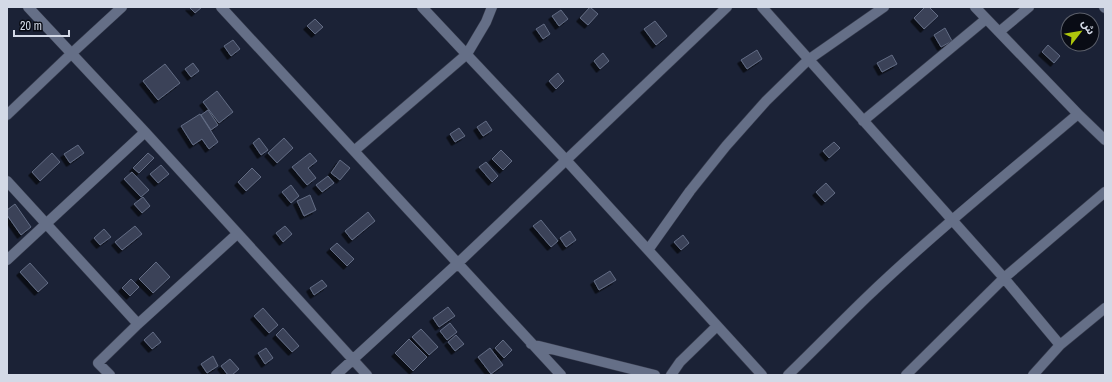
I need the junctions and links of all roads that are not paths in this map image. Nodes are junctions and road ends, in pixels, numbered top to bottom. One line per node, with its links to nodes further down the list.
1 (28, 7): 13 (street)
2 (122, 7): 13 (street)
3 (221, 7): 21 (street)
4 (422, 7): 14 (street)
5 (492, 7): 14 (street)
6 (727, 7): 22 (street)
7 (762, 7): 15 (street)
8 (884, 7): 15 (street)
9 (975, 7): 11 (street)
10 (1029, 7): 12 (street)
11 (986, 19): 12 (street); 18 (street)
12 (1000, 32): 16 (street)
13 (72, 53): 17 (street); 19 (street)
14 (467, 54): 21 (street); 22 (street)
15 (808, 60): 18 (street); 28 (street)
16 (1078, 114): 20 (street); 25 (street)
17 (7, 115)
18 (863, 121): 25 (street)
19 (145, 132): 26 (street); 27 (street)
20 (1105, 140)
21 (354, 151): 30 (street)
22 (566, 160): 28 (street); 30 (street)
23 (7, 181): 26 (street)
24 (1105, 192): 31 (street)
25 (952, 220): 31 (street); 45 (street)
26 (46, 224): 29 (street); 33 (street)
27 (237, 234): 33 (street); 37 (street)
28 (648, 250): 34 (street)
29 (7, 260)
30 (457, 264): 35 (street); 37 (street)
31 (1004, 278): 36 (street); 46 (street)
32 (1105, 308): 36 (street)
33 (138, 324): 38 (street)
34 (717, 326): 43 (street); 44 (street)
35 (532, 344): 41 (street); 42 (street)
36 (1060, 345): 47 (street)
37 (353, 360): 39 (street); 40 (street)
38 (110, 375)
39 (336, 375)
40 (367, 375)
41 (561, 375)
42 (656, 375)
43 (671, 375)
44 (762, 375)
45 (788, 375)
46 (906, 375)
47 (1032, 375)

